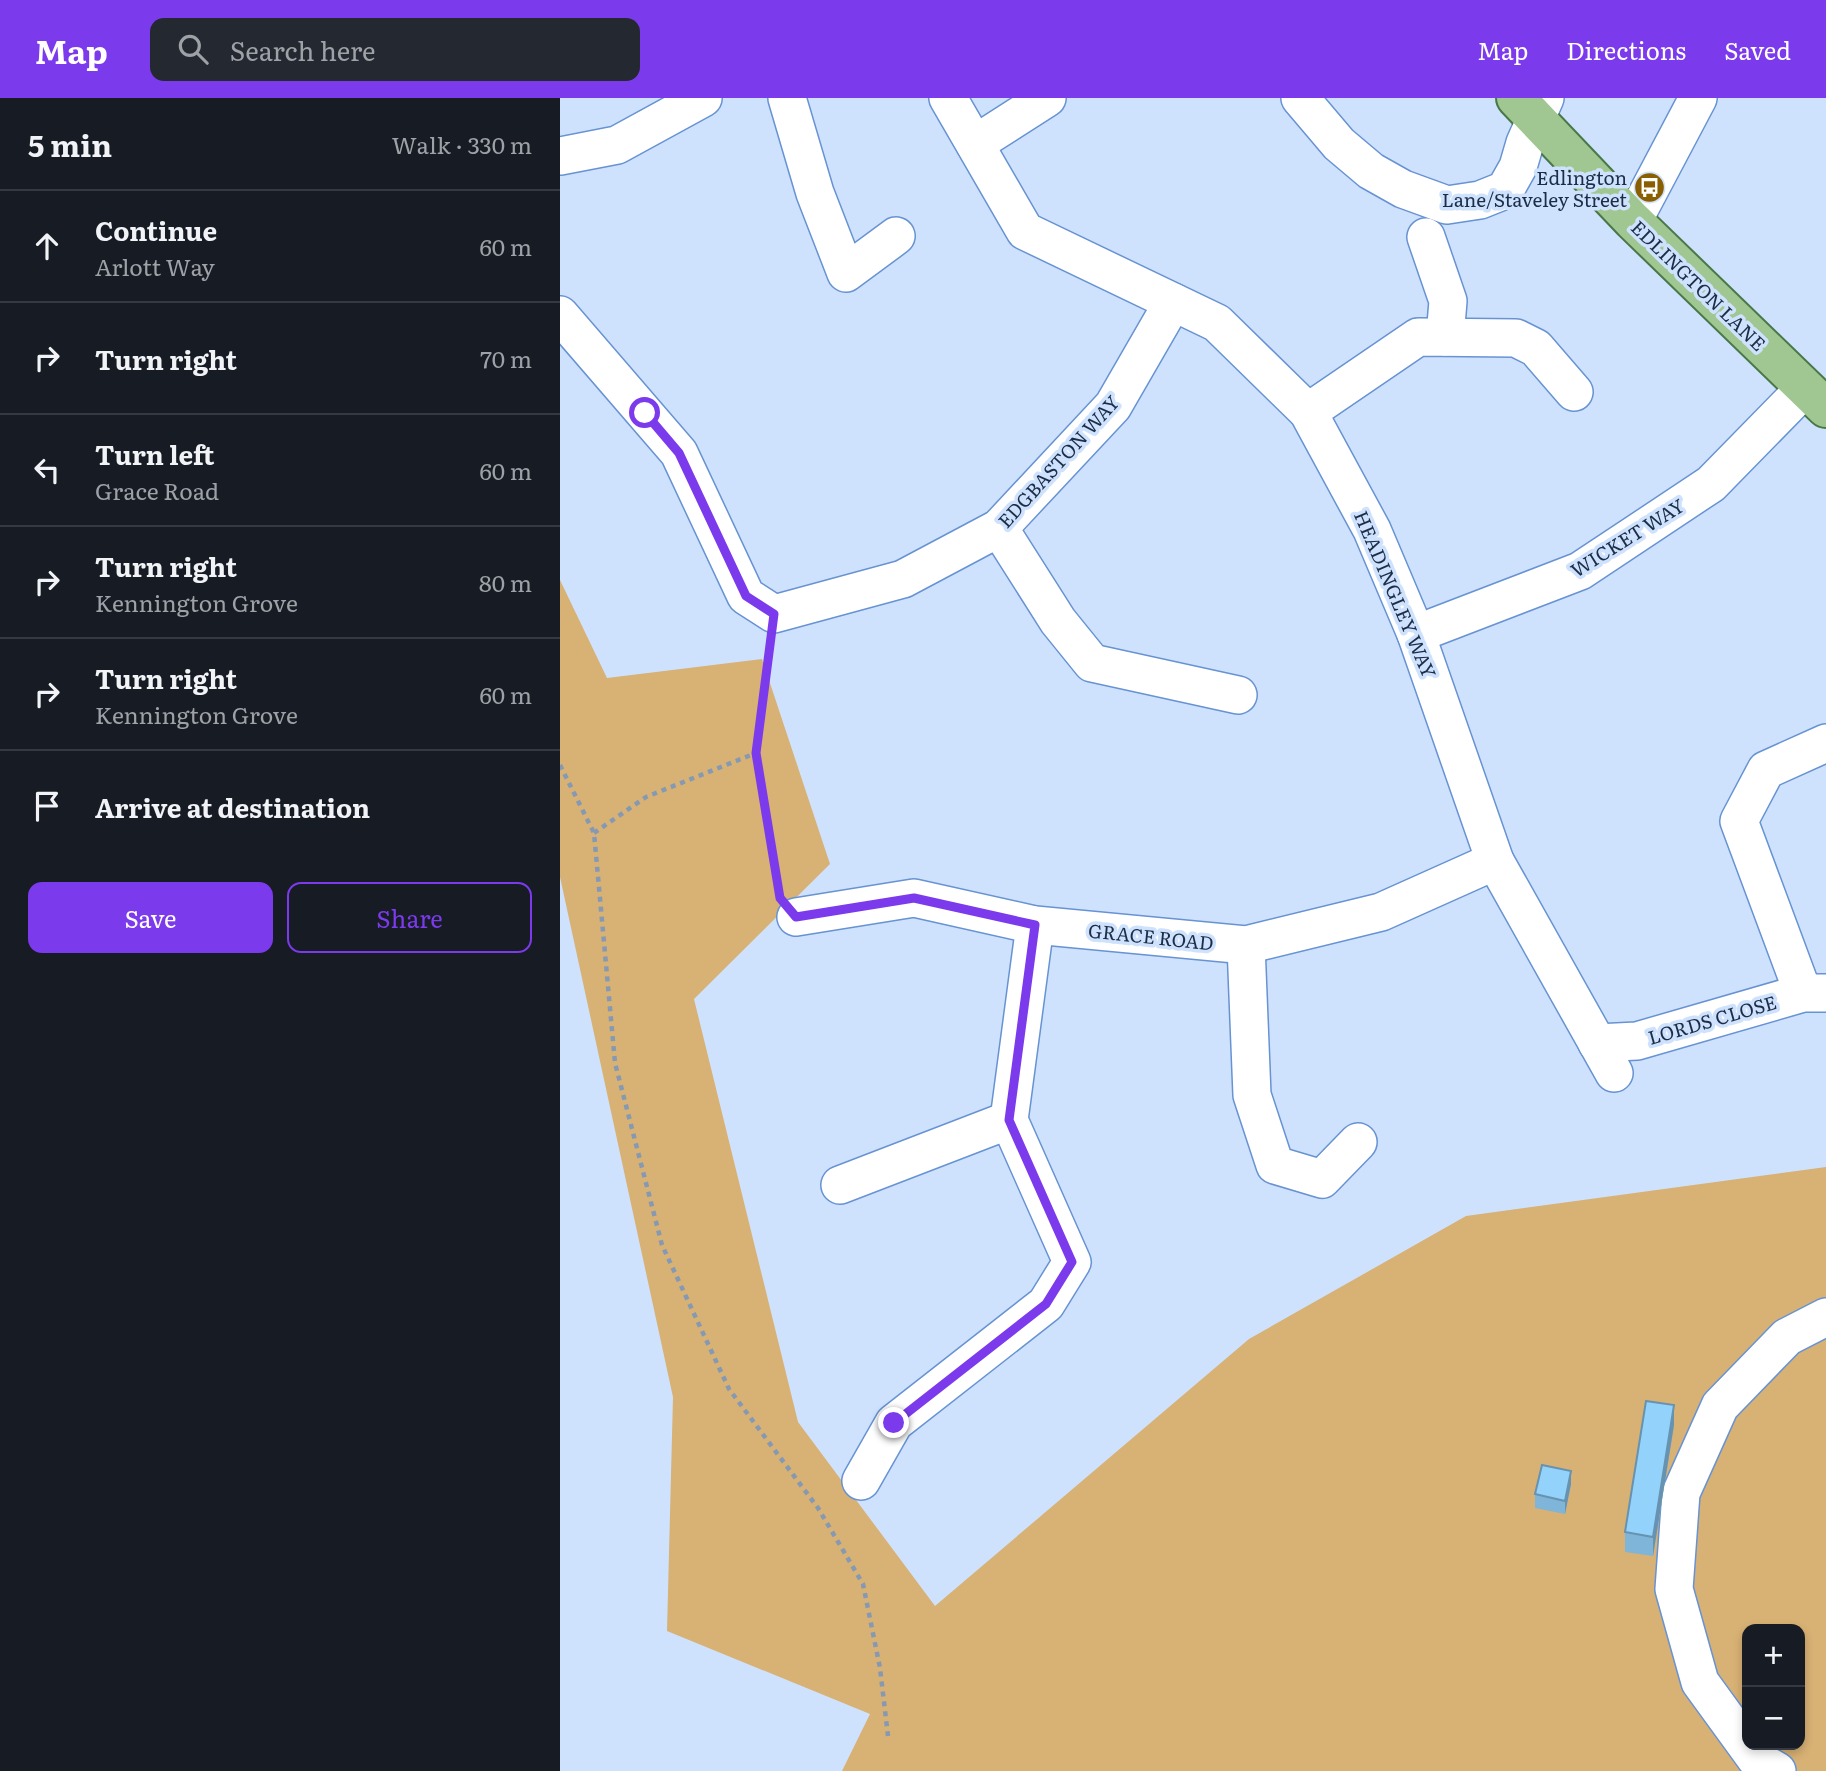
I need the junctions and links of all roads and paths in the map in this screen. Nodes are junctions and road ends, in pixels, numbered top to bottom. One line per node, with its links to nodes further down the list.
1 (703, 98): 9 (street)
2 (787, 98): 11 (street)
3 (948, 98): 8 (street, HEADINGLEY WAY)
4 (1047, 98): 8 (street)
5 (1300, 98): 7 (street)
6 (1698, 98): 10 (street)
7 (1532, 105): 10 (main road, EDLINGTON LANE)
8 (975, 144): 13 (street, HEADINGLEY WAY)
9 (560, 156)
10 (1633, 221): 17 (main road, EDLINGTON LANE)
11 (896, 236)
12 (1426, 237): 15 (street)
13 (1173, 302): 18 (street, HEADINGLEY WAY); 19 (street, EDGBASTON WAY)
14 (560, 315): 20 (street)
15 (1445, 337): 16 (street); 18 (street)
16 (1574, 392)
17 (1815, 398): 21 (street, WICKET WAY)
18 (1308, 412): 21 (street, HEADINGLEY WAY)
19 (999, 528): 20 (street, EDGBASTON WAY); 22 (street)
20 (760, 605): 24 (path)
21 (1416, 634): 27 (street, HEADINGLEY WAY)
22 (1238, 695)
23 (1826, 743): 31 (street)
24 (756, 753): 26 (path); 28 (path)
25 (560, 765): 26 (path)
26 (594, 833): 38 (path)
27 (1495, 861): 30 (street, GRACE ROAD); 32 (street, HEADINGLEY WAY)
28 (796, 917): 29 (street, GRACE ROAD)
29 (1035, 925): 30 (street, GRACE ROAD); 33 (street)
30 (1246, 946): 34 (street)
31 (1814, 993): 32 (street, LORDS CLOSE)
32 (1606, 1058)
33 (1009, 1120): 35 (street); 37 (street)
34 (1358, 1142)
35 (840, 1185)
36 (1826, 1317): 39 (street)
37 (861, 1481)
38 (888, 1736)
39 (1777, 1771)

